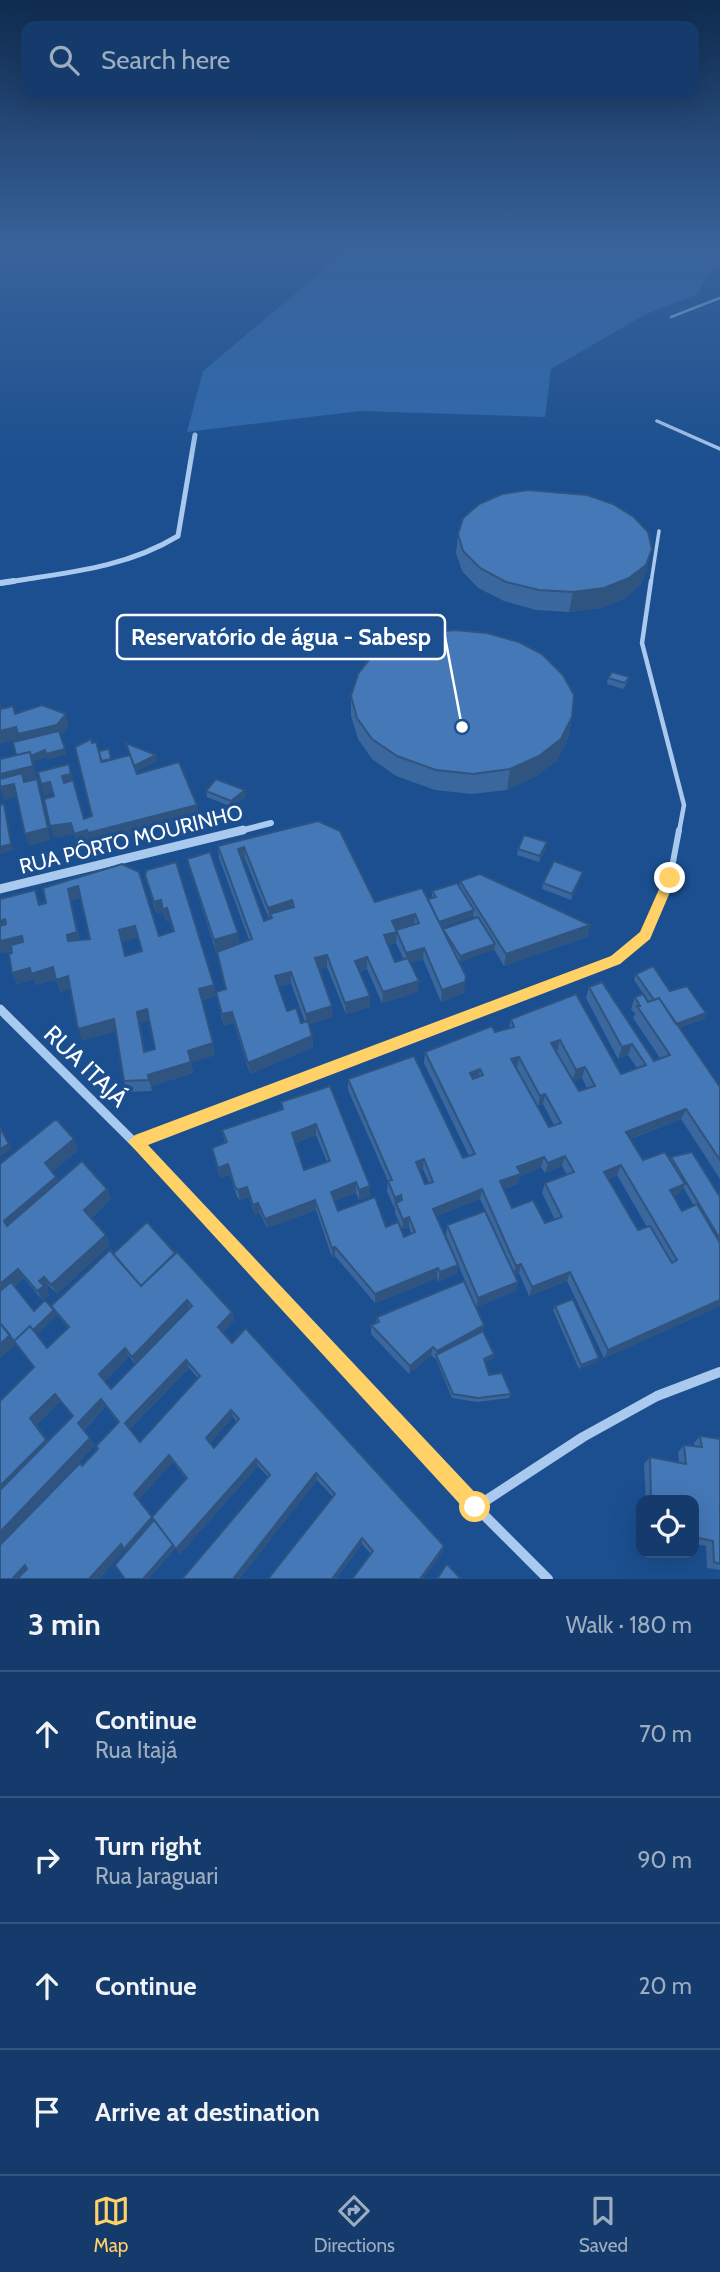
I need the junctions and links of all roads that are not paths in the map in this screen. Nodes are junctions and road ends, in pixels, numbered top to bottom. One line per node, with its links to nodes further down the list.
1 (657, 421): 3 (lane)
2 (195, 435): 5 (street)
3 (720, 449)
4 (659, 531): 8 (lane)
5 (0, 583)
6 (271, 823): 7 (street, RUA PÔRTO MOURINHO)
7 (0, 889)
8 (615, 960): 10 (street)
9 (0, 1009): 10 (street, RUA ITAJÁ)
10 (135, 1142): 12 (street, RUA ITAJÁ)
11 (720, 1372): 12 (street)
12 (475, 1507): 13 (street, RUA ITAJÁ)
13 (548, 1579)

